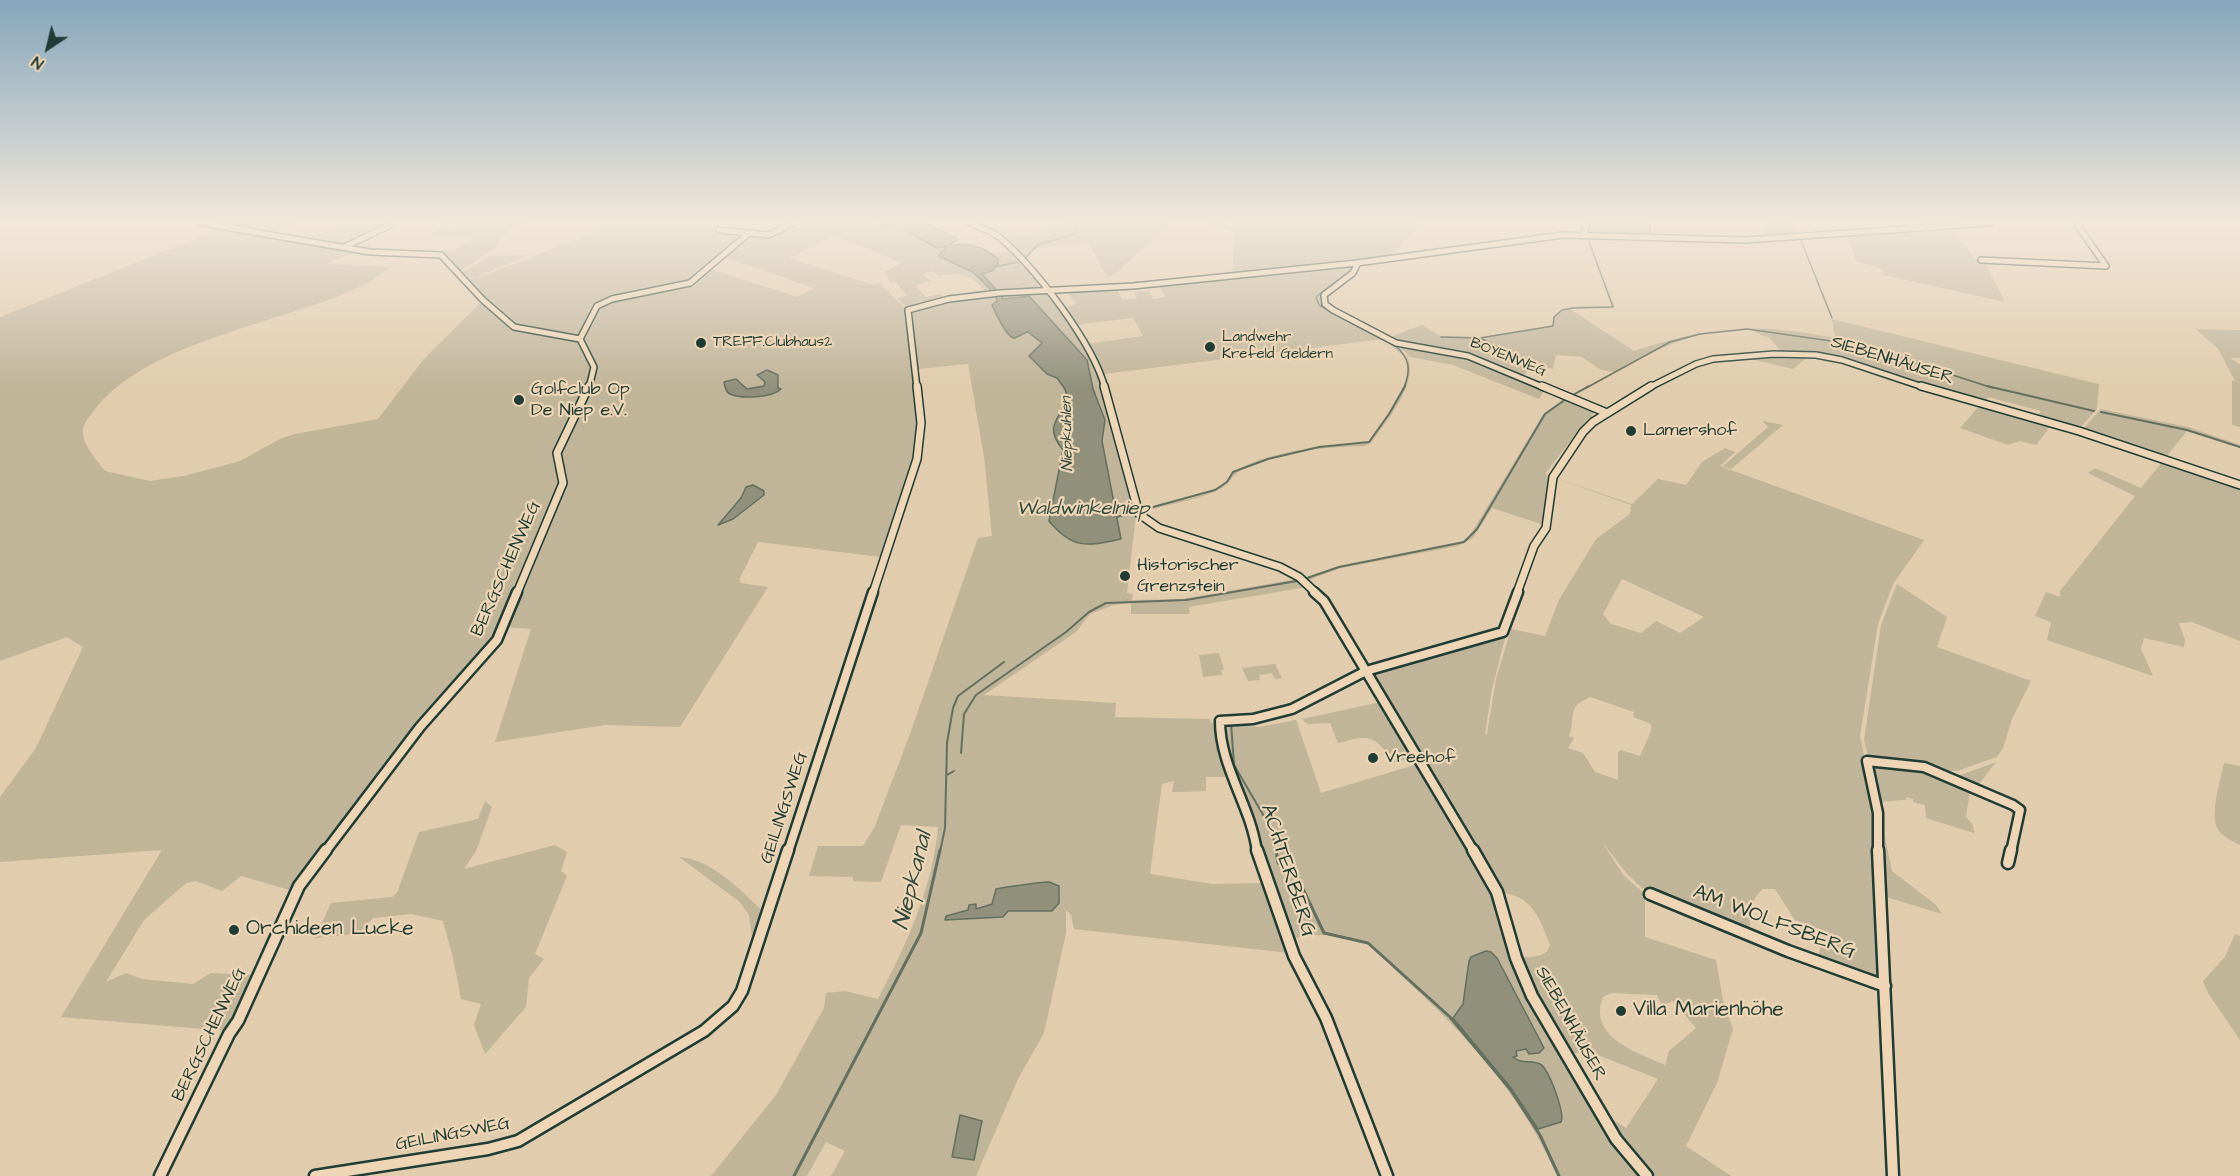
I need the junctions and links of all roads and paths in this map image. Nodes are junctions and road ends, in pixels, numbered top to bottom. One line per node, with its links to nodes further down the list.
1 (462, 278): 7 (street)
2 (696, 278): 7 (street)
3 (1038, 278): 6 (street)
4 (1214, 278): 6 (street, GEILINGSWEG)
5 (1347, 278): 8 (street, BOYENWEG)
6 (1048, 289): 10 (street); 15 (street, GEILINGSWEG)
7 (580, 339): 14 (street, BERGSCHENWEG)
8 (1607, 413): 9 (street, SIEBENHÄUSER); 10 (street, SIEBENHÄUSER)
9 (2240, 485)
10 (1366, 671): 16 (street, ACHTERBERG); 17 (street, SIEBENHÄUSER)
11 (2008, 863): 13 (street, AM WOLFSBERG)
12 (1650, 894): 13 (street, AM WOLFSBERG)
13 (1885, 986): 18 (street, AM WOLFSBERG)
14 (160, 1176)
15 (315, 1176)
16 (1387, 1176)
17 (1647, 1176)
18 (1893, 1176)

